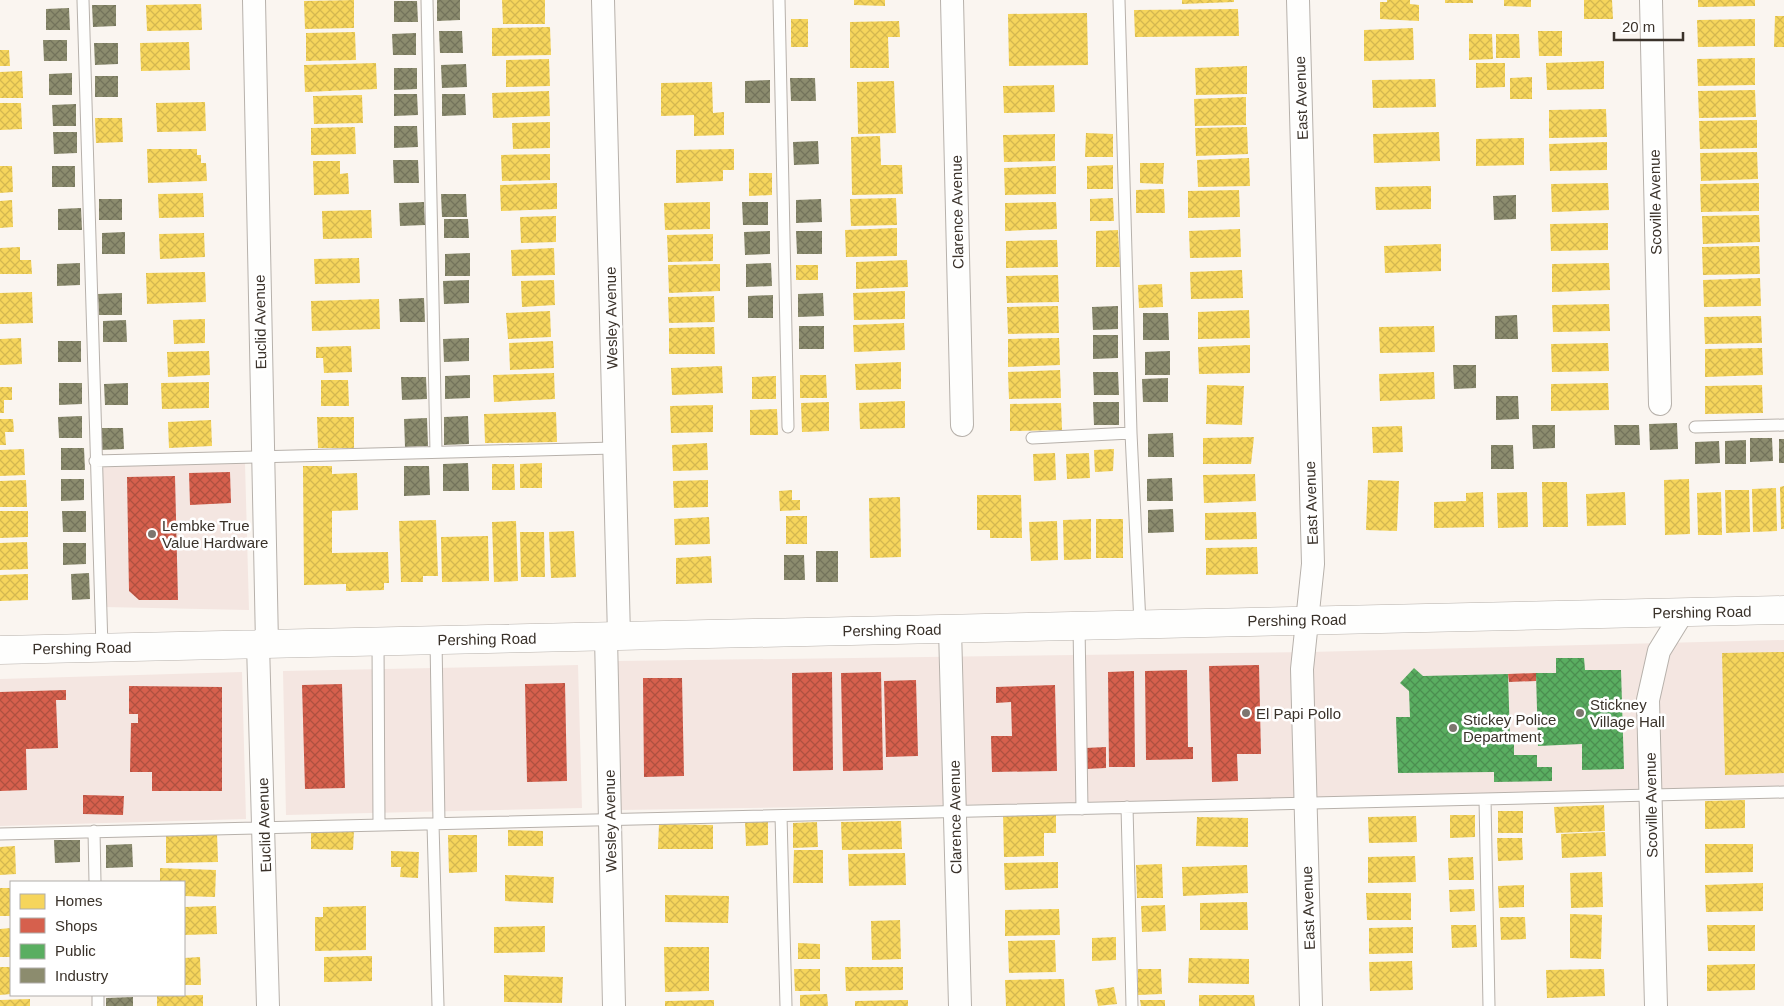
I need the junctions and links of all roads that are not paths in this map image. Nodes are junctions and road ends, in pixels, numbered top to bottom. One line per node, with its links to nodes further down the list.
1 (83, 0): 20 (lane)
2 (254, 0): 19 (street, Euclid Avenue)
3 (427, 0): 18 (lane)
4 (603, 0): 17 (street, Wesley Avenue)
5 (779, 0): 13 (lane)
6 (952, 0): 11 (street, Clarence Avenue)
7 (1120, 0): 15 (lane)
8 (1298, 0): 23 (street, East Avenue)
9 (1651, 0): 10 (street, Scoville Avenue)
10 (1660, 404)
11 (962, 425)
12 (1784, 425): 14 (lane)
13 (788, 427)
14 (1694, 427)
15 (1131, 433): 16 (lane); 24 (lane)
16 (1032, 438)
17 (614, 448): 18 (lane); 27 (street, Wesley Avenue)
18 (436, 452): 19 (lane)
19 (263, 456): 20 (lane); 30 (street, Euclid Avenue)
20 (95, 461): 31 (lane)
21 (1784, 610): 22 (main road, Pershing Road)
22 (1683, 612): 23 (main road, Pershing Road); 34 (street, Scoville Avenue)
23 (1307, 620): 24 (main road, Pershing Road); 36 (street, East Avenue)
24 (1140, 624): 25 (main road, Pershing Road)
25 (1079, 626): 26 (main road, Pershing Road); 38 (lane)
26 (950, 629): 27 (main road, Pershing Road); 39 (street, Clarence Avenue)
27 (613, 636): 28 (main road, Pershing Road); 41 (street, Wesley Avenue)
28 (436, 640): 29 (main road, Pershing Road); 42 (lane)
29 (378, 642): 30 (main road, Pershing Road); 43 (lane)
30 (262, 644): 31 (main road, Pershing Road); 44 (street, Euclid Avenue)
31 (102, 648): 32 (main road, Pershing Road)
32 (0, 650)
33 (1784, 792): 34 (lane)
34 (1650, 796): 35 (lane); 56 (street, Scoville Avenue)
35 (1485, 799): 36 (lane); 55 (lane)
36 (1306, 804): 37 (lane); 54 (street, East Avenue)
37 (1127, 807): 38 (lane); 53 (lane)
38 (1082, 809): 39 (lane)
39 (955, 812): 40 (lane); 52 (street, Clarence Avenue)
40 (781, 816): 41 (lane); 51 (lane)
41 (610, 820): 42 (lane); 50 (street, Wesley Avenue)
42 (436, 824): 43 (lane); 49 (lane)
43 (379, 825): 44 (lane)
44 (264, 828): 45 (lane); 48 (street, Euclid Avenue)
45 (94, 832): 46 (lane); 47 (lane)
46 (0, 834)
47 (95, 881)
48 (268, 1006)
49 (438, 1006)
50 (614, 1006)
51 (786, 1006)
52 (960, 1006)
53 (1132, 1006)
54 (1311, 1006)
55 (1489, 1006)
56 (1656, 1006)

